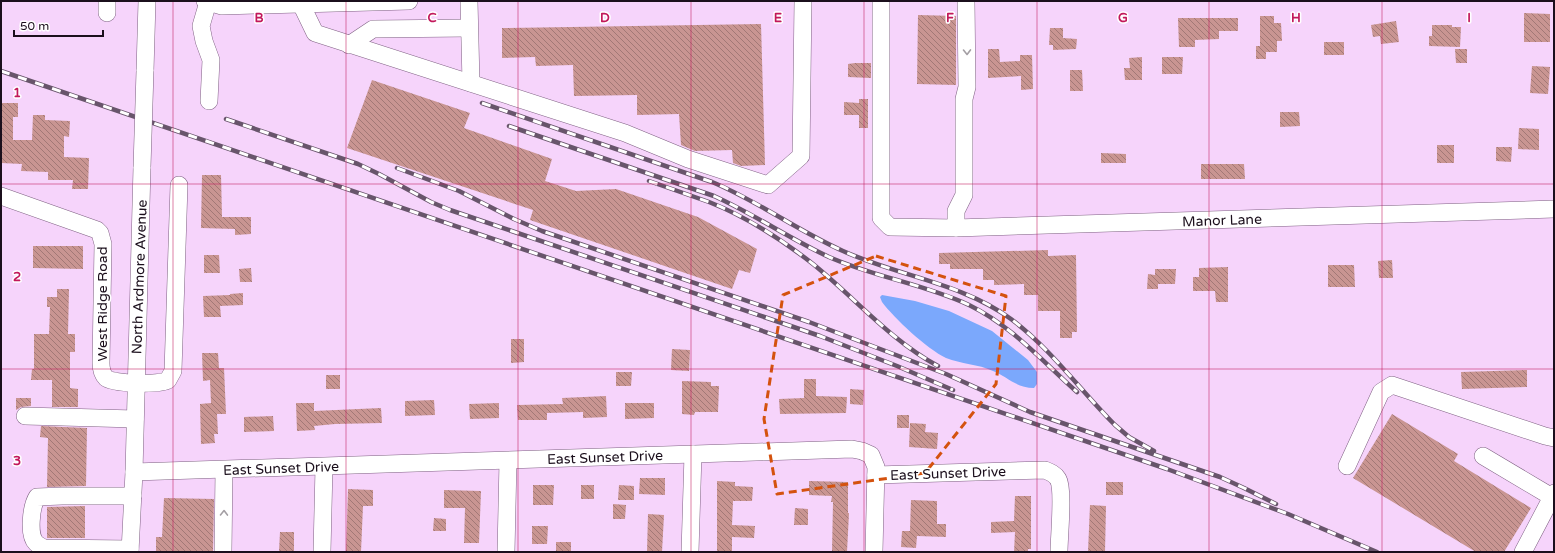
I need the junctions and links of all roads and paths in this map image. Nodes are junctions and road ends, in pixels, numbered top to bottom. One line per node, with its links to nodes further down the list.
1 (146, 1): 17 (street, North Ardmore Avenue, bridge)
2 (409, 1): 7 (street)
3 (469, 1): 9 (street)
4 (802, 1): 11 (street)
5 (881, 1): 16 (street, Manor Lane)
6 (206, 2): 7 (street); 12 (street)
7 (301, 4): 10 (street)
8 (966, 9): 16 (street, one-way to 16)
9 (469, 28): 10 (street); 11 (street)
10 (349, 44): 11 (street)
11 (471, 83)
12 (209, 101)
13 (179, 185): 17 (street)
14 (1, 196): 17 (street, West Ridge Road)
15 (1554, 209): 16 (street, Manor Lane)
16 (956, 228)
17 (136, 383): 19 (street, North Ardmore Avenue)
18 (25, 416): 19 (street)
19 (135, 419): 27 (street, North Ardmore Avenue)
20 (1554, 438): 24 (street)
21 (693, 454): 23 (street, East Sunset Drive); 28 (street, East Sunset Drive); 35 (street)
22 (1483, 456): 29 (street)
23 (508, 461): 25 (street, East Sunset Drive); 34 (street)
24 (1347, 466)
25 (324, 467): 26 (street, East Sunset Drive); 33 (street)
26 (224, 470): 27 (street, East Sunset Drive); 32 (street, one-way to 26)
27 (134, 472): 30 (street, North Ardmore Avenue)
28 (876, 475): 36 (street); 37 (street, East Sunset Drive)
29 (1553, 495): 38 (street)
30 (133, 496): 31 (street, North Ardmore Avenue); 31 (street)
31 (130, 551)
32 (223, 552)
33 (322, 552)
34 (506, 552)
35 (690, 552)
36 (874, 552)
37 (1059, 552)
38 (1522, 552)

